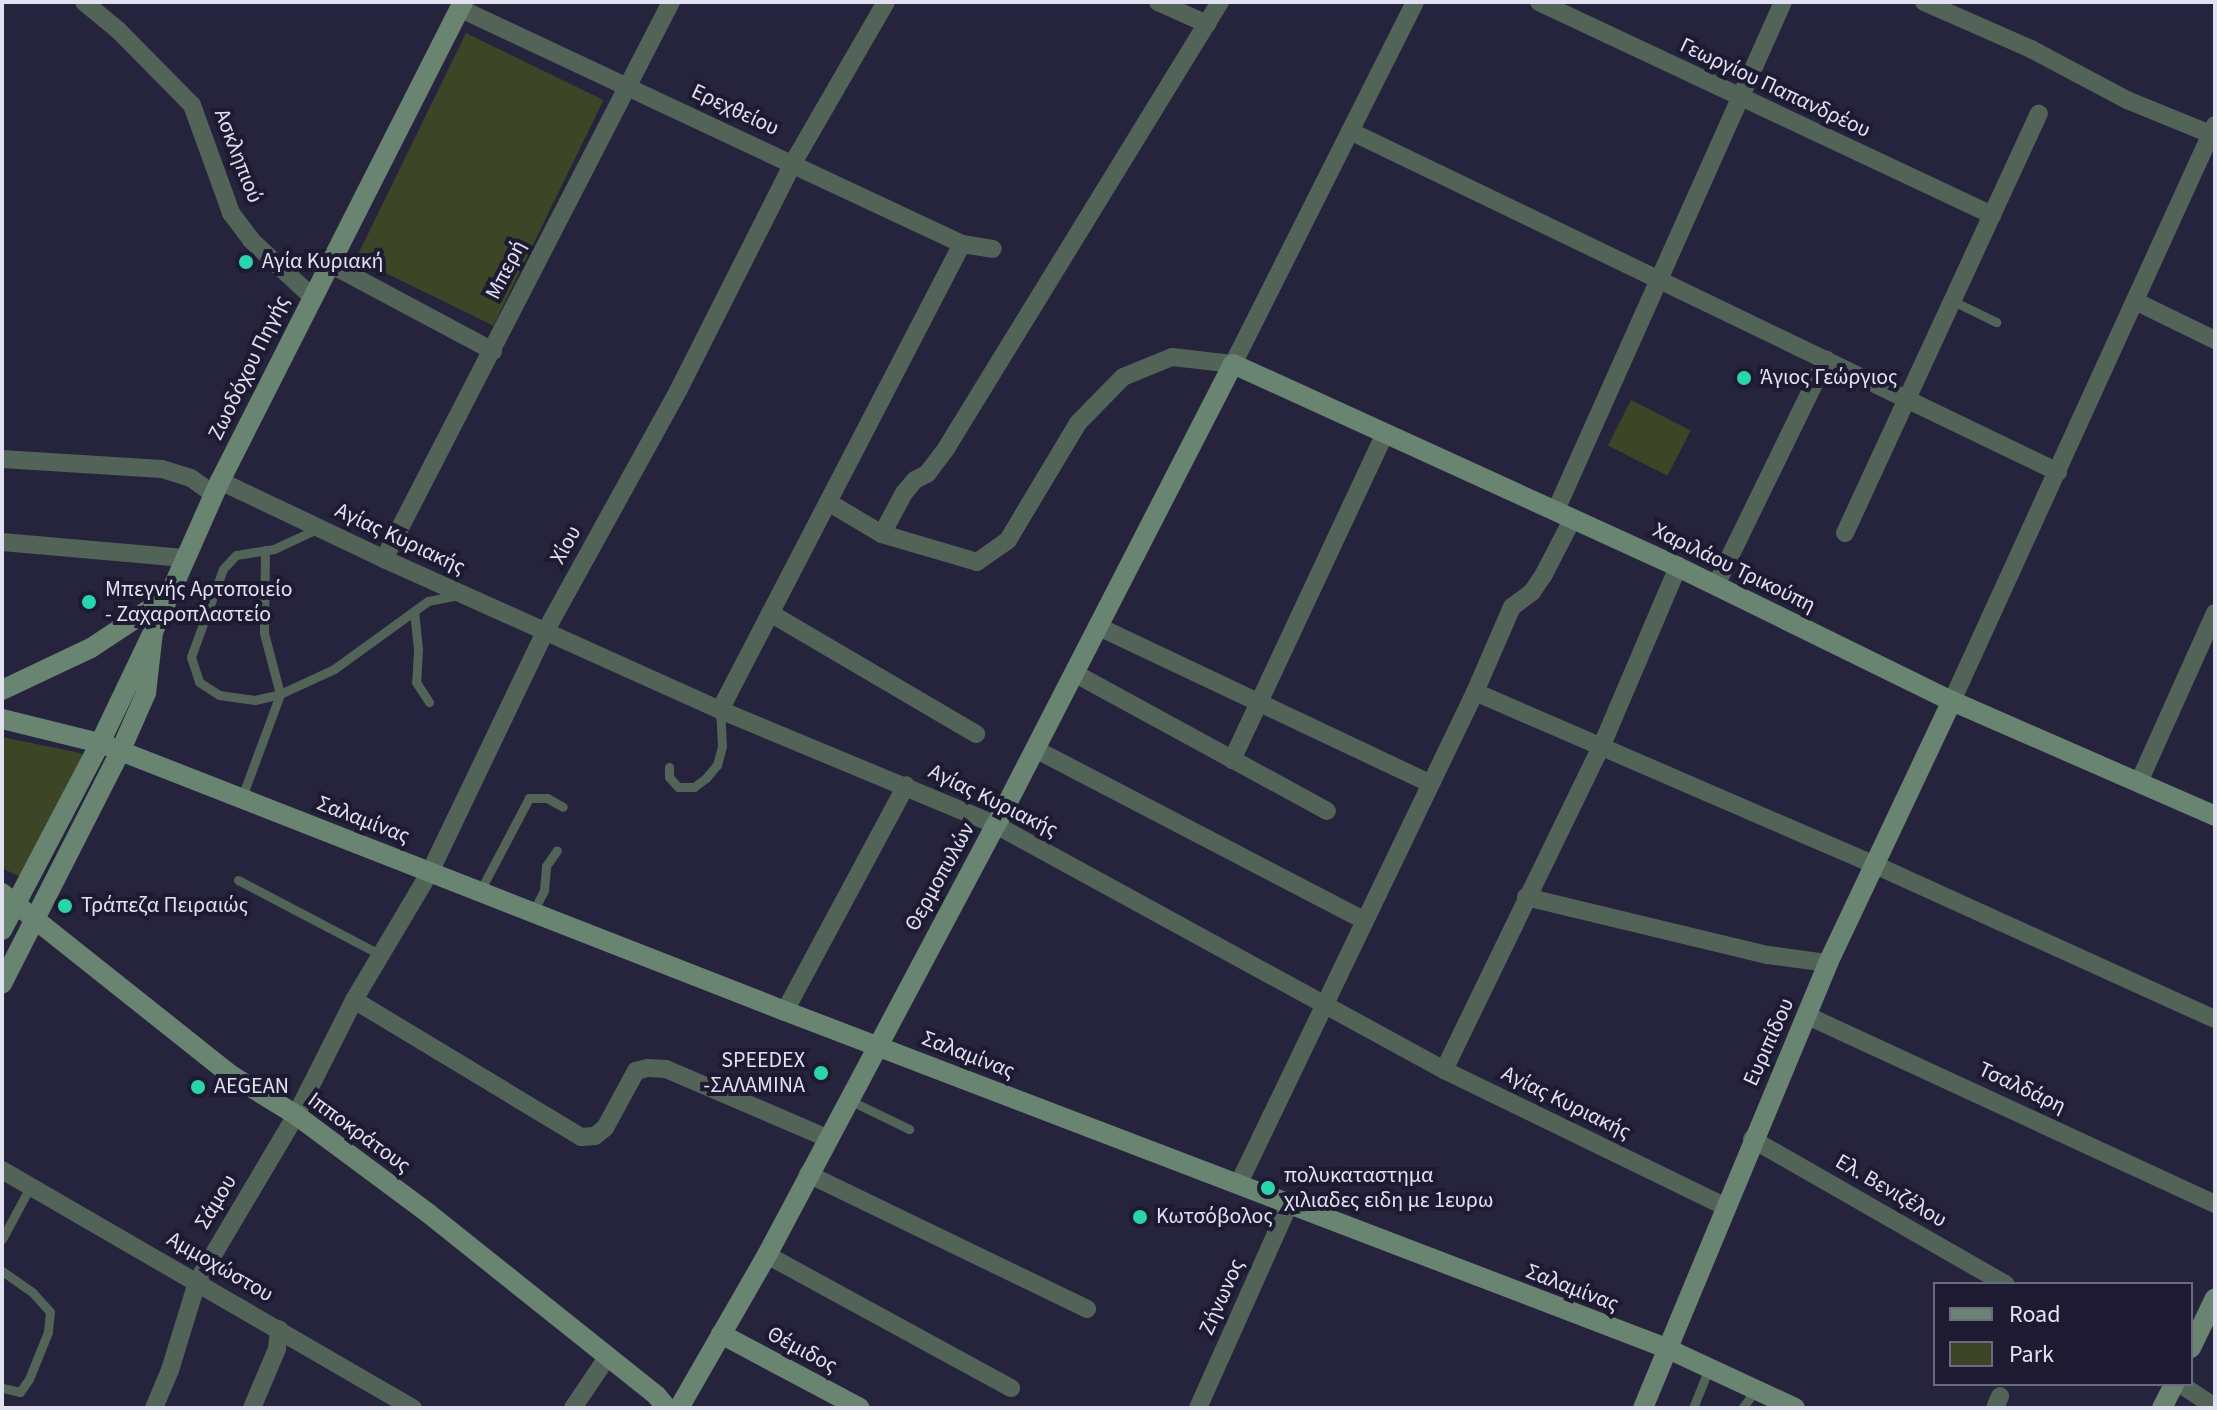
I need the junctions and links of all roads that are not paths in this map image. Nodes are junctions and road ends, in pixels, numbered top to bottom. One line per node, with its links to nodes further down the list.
1 (84, 2): 23 (street, Ασκληπιού)
2 (671, 2): 12 (street, Μπερή)
3 (886, 2): 17 (street, Χίου)
4 (1158, 2): 11 (street)
5 (1220, 2): 11 (street)
6 (1415, 2): 15 (street)
7 (1539, 2): 13 (street, Γεωργίου Παπανδρέου)
8 (1783, 2): 13 (street)
9 (1924, 2): 16 (street)
10 (461, 5): 12 (street, Ερεχθείου); 21 (street, Ζωοδόχου Πηγής)
11 (1207, 24): 40 (street)
12 (626, 87): 17 (street, Ερεχθείου); 28 (street, Μπερή)
13 (1738, 98): 18 (street, Γεωργίου Παπανδρέου); 22 (street)
14 (2039, 114): 18 (street)
15 (1350, 131): 22 (street); 30 (street)
16 (2214, 132): 25 (street)
17 (793, 163): 19 (street, Ερεχθείου); 54 (street, Χίου)
18 (1992, 215): 24 (street)
19 (962, 244): 20 (street, Ερεχθείου); 36 (street)
20 (993, 249)
21 (330, 264): 23 (street, Ζωοδόχου Πηγής); 28 (street)
22 (1659, 279): 29 (street); 37 (street)
23 (311, 296): 35 (street, Ζωοδόχου Πηγής)
24 (1955, 302): 26 (lane); 31 (street)
25 (2137, 302): 27 (street); 34 (street)
26 (1996, 322)
27 (2215, 340)
28 (493, 351): 44 (street, Μπερή)
29 (1826, 359): 31 (street); 46 (street)
30 (1233, 364): 32 (street, Χαριλάου Τρικούπη); 40 (street); 52 (street, Θερμοπυλών)
31 (1908, 399): 34 (street); 39 (street)
32 (1385, 433): 37 (street, Χαριλάου Τρικούπη); 61 (street)
33 (2, 459): 35 (street, Αγίας Κυριακής)
34 (2058, 472): 59 (street)
35 (217, 488): 38 (street, Αγίας Κυριακής); 43 (street, Ζωοδόχου Πηγής)
36 (828, 502): 40 (street); 50 (street)
37 (1565, 514): 45 (street, Χαριλάου Τρικούπη); 57 (street)
38 (319, 528): 42 (lane); 44 (street, Αγίας Κυριακής)
39 (1845, 533)
40 (882, 534)
41 (2, 542): 43 (street)
42 (265, 550): 58 (lane); 58 (lane)
43 (184, 558): 48 (street, Ζωοδόχου Πηγής)
44 (384, 559): 47 (street, Αγίας Κυριακής)
45 (1678, 567): 46 (street, Χαριλάου Τρικούπη); 66 (street)
46 (1716, 585): 59 (street, Χαριλάου Τρικούπη)
47 (464, 594): 49 (lane); 54 (street, Αγίας Κυριακής)
48 (165, 599): 53 (street, Ζωοδόχου Πηγής); 56 (street)
49 (414, 611): 58 (lane); 60 (lane)
50 (770, 613): 62 (street); 64 (street)
51 (2215, 613): 71 (street)
52 (1097, 626): 55 (street, Θερμοπυλών); 61 (street)
53 (153, 632): 65 (street, Ζωοδόχου Πηγής); 68 (street, Ζωοδόχου Πηγής)
54 (545, 632): 62 (street, Αγίας Κυριακής); 81 (street, Χίου)
55 (1074, 673): 67 (street, Θερμοπυλών); 69 (street)
56 (2, 690)
57 (1475, 692): 66 (street); 72 (street)
58 (280, 694): 74 (lane)
59 (1952, 701): 71 (street, Χαριλάου Τρικούπη); 80 (street, Ευριπίδου)
60 (429, 702)
61 (1258, 703): 69 (street); 72 (street)
62 (720, 710): 70 (lane); 73 (street, Αγίας Κυριακής)
63 (2, 719): 65 (street, Σαλαμίνας)
64 (976, 734)
65 (100, 743): 68 (street, Σαλαμίνας); 85 (street, Ζωοδόχου Πηγής)
66 (1602, 745): 80 (street); 84 (street)
67 (1035, 749): 78 (street, Θερμοπυλών); 87 (street)
68 (120, 752): 74 (street, Σαλαμίνας); 85 (street, Ζωοδόχου Πηγής)
69 (1232, 760): 76 (street)
70 (669, 767)
71 (2139, 782): 77 (street, Χαριλάου Τρικούπη)
72 (1431, 784): 87 (street)
73 (906, 785): 78 (street, Αγίας Κυριακής); 94 (street)
74 (242, 799): 81 (street, Σαλαμίνας)
75 (563, 807): 83 (lane)
76 (1327, 811)
77 (2215, 816)
78 (996, 825): 93 (street, Αγίας Κυριακής); 97 (street, Θερμοπυλών)
79 (557, 850): 86 (lane)
80 (1873, 864): 90 (street, Ευριπίδου); 96 (street)
81 (430, 872): 83 (street, Σαλαμίνας); 89 (street, Χίου)
82 (238, 880): 89 (lane)
83 (480, 891): 86 (street, Σαλαμίνας)
84 (1526, 897): 90 (street); 98 (street)
85 (17, 906): 88 (street); 91 (street); 100 (street, Ιπποκράτους)
86 (533, 912): 94 (street, Σαλαμίνας)
87 (1365, 921): 93 (street)
88 (2, 930)
89 (381, 955): 92 (street, Χίου)
90 (1828, 963): 95 (street, Ευριπίδου)
91 (2, 984)
92 (354, 1000): 100 (street, Χίου); 102 (street)
93 (1323, 1006): 98 (street, Αγίας Κυριακής); 106 (street)
94 (785, 1011): 97 (street, Σαλαμίνας)
95 (1808, 1016): 103 (street, Ευριπίδου); 108 (street, Τσαλδάρη)
96 (2215, 1019)
97 (876, 1045): 99 (street, Θερμοπυλών); 106 (street, Σαλαμίνας)
98 (1444, 1070): 110 (street, Αγίας Κυριακής)
99 (849, 1100): 101 (lane); 102 (street, Θερμοπυλών)
100 (296, 1115): 114 (street, Σάμου); 122 (street, Ιπποκράτους)
101 (909, 1129)
102 (827, 1138): 105 (street, Θερμοπυλών)
103 (1752, 1139): 110 (street, Ευριπίδου); 115 (street, Ελ. Βενιζέλου)
104 (2, 1170): 107 (street, Αμμοχώστου)
105 (808, 1174): 112 (street, Θερμοπυλών); 117 (street)
106 (1238, 1185): 109 (street, Σαλαμίνας)
107 (30, 1187): 111 (lane); 114 (street, Αμμοχώστου)
108 (2215, 1204)
109 (1289, 1205): 121 (street, Σαλαμίνας); 137 (street, Ζήνωνος)
110 (1724, 1206): 121 (street, Ευριπίδου)
111 (2, 1239)
112 (767, 1255): 119 (street, Θερμοπυλών); 127 (street)
113 (2, 1271): 126 (lane)
114 (197, 1282): 118 (street, Αμμοχώστου); 130 (street, Σάμου)
115 (2002, 1282)
116 (2215, 1298): 120 (street)
117 (1087, 1309)
118 (279, 1329): 129 (street, Αμμοχώστου); 132 (street)
119 (721, 1334): 135 (street, Θερμοπυλών); 136 (street, Θέμιδος)
120 (2193, 1344)
121 (1666, 1348): 123 (street, Σαλαμίνας); 138 (street, Ευριπίδου)
122 (608, 1356): 133 (street); 134 (street, Ιπποκράτους)
123 (1709, 1368): 128 (street, Σαλαμίνας); 139 (lane)
124 (2173, 1386): 142 (street)
125 (2183, 1386): 131 (street)
126 (2, 1388)
127 (1011, 1388)
128 (1757, 1389): 140 (lane); 141 (street, Σαλαμίνας)
129 (405, 1406)
130 (155, 1407)
131 (2215, 1407)
132 (252, 1408)
133 (573, 1408)
134 (667, 1408)
135 (679, 1408)
136 (860, 1408)
137 (1198, 1408)
138 (1643, 1408)
139 (1693, 1408)
140 (1742, 1408)
141 (1795, 1408)
142 (2162, 1408)

